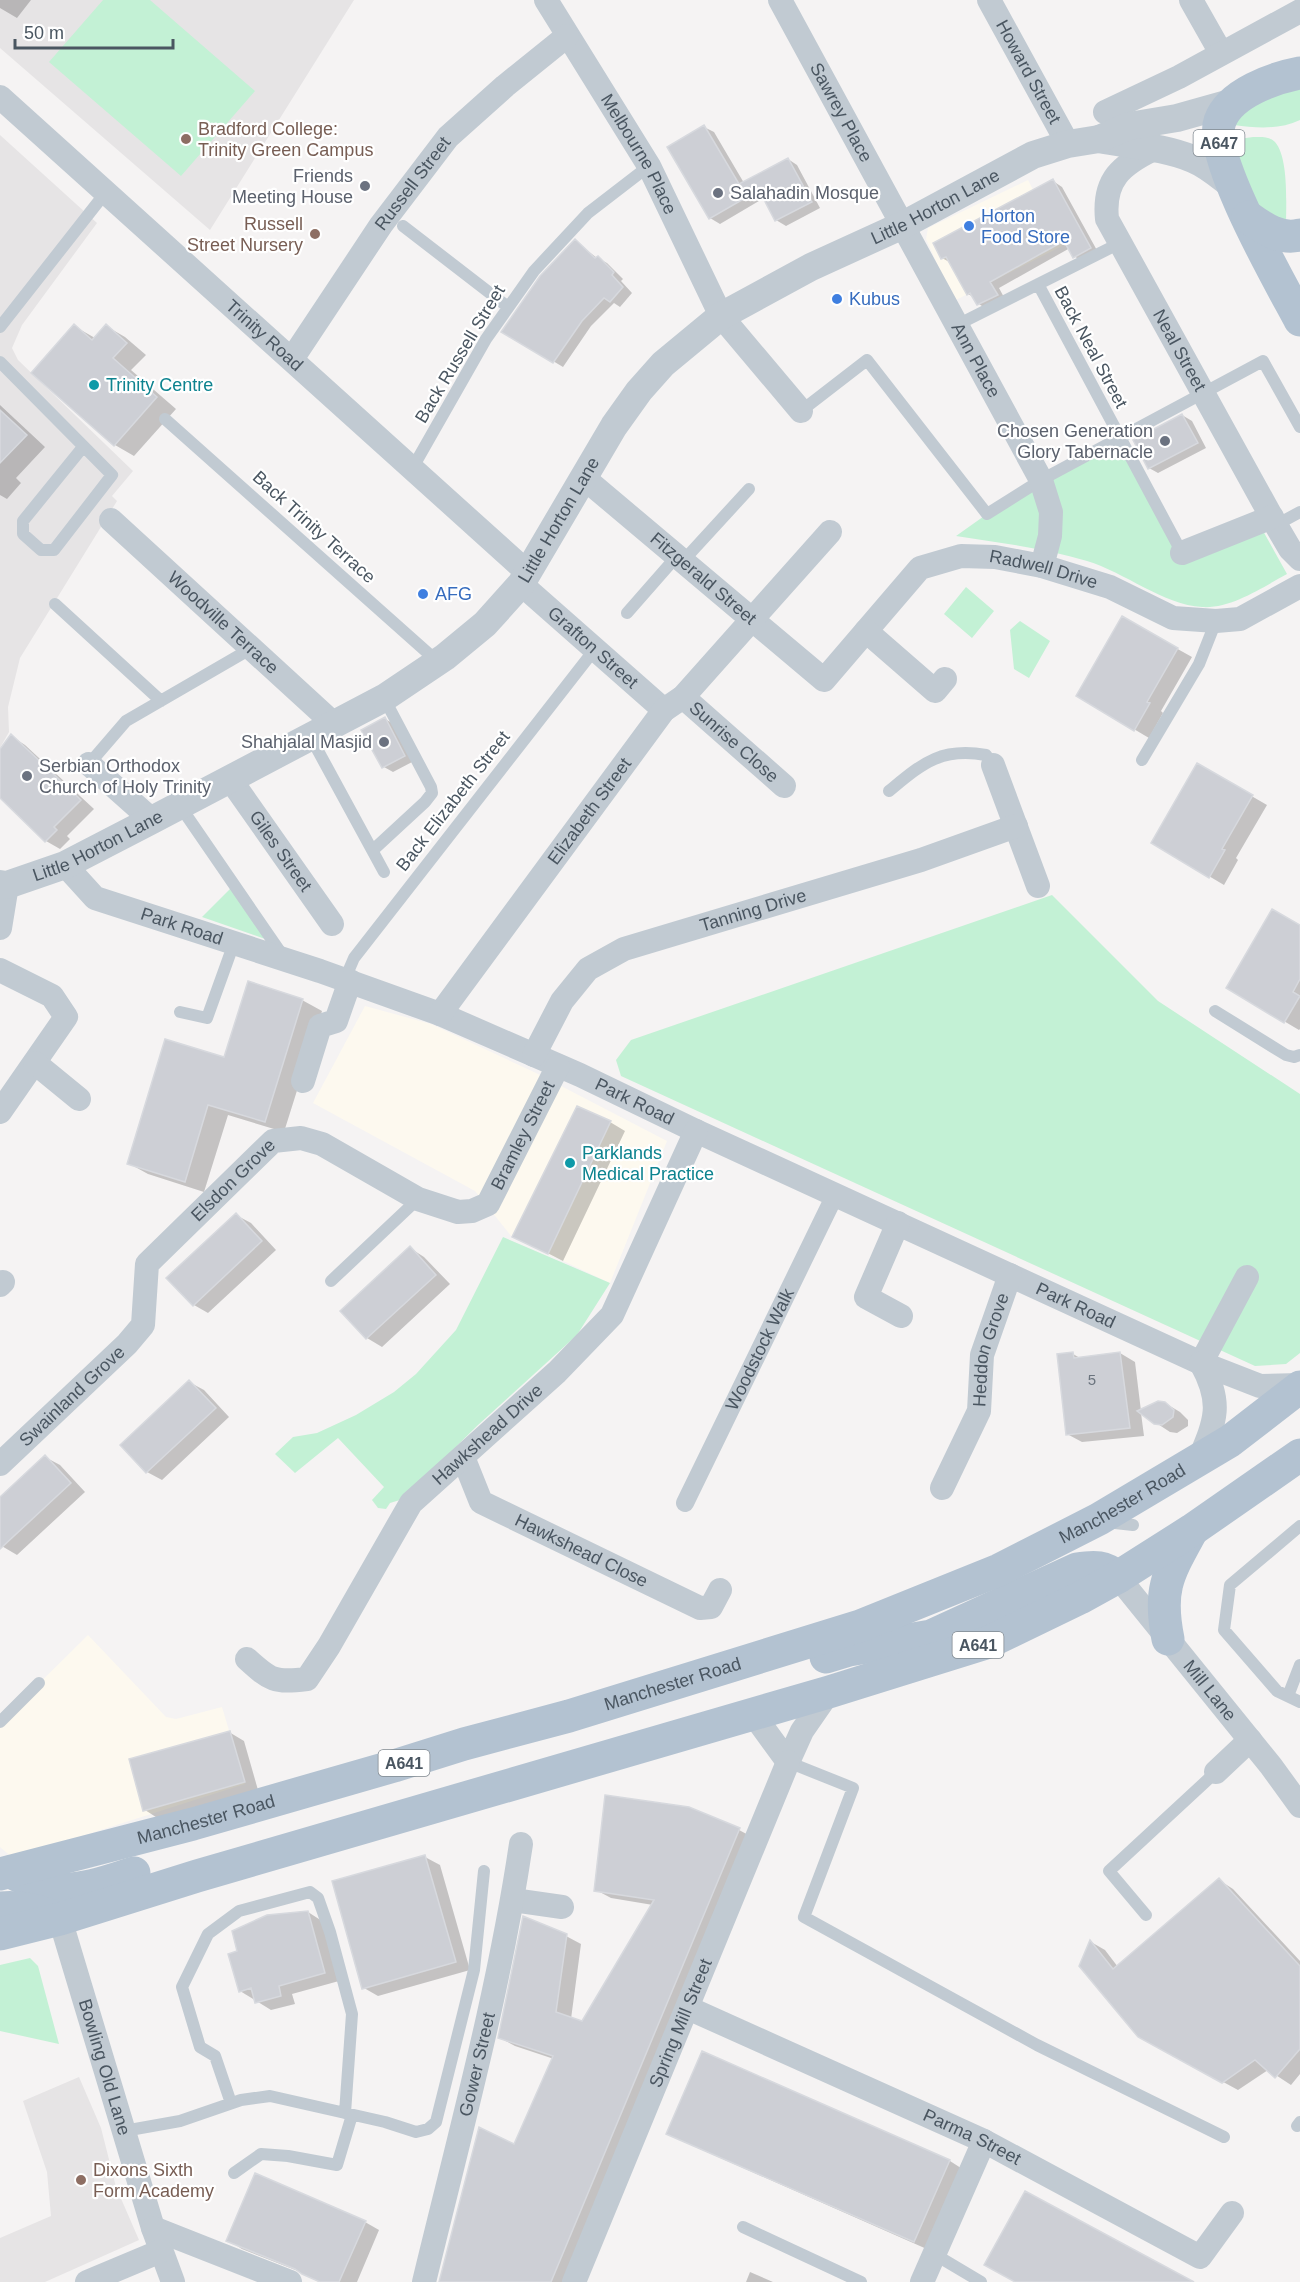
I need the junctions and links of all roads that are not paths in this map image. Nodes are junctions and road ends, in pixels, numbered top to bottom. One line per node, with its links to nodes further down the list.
1 (546, 0): 6 (street, Melbourne Place)
2 (780, 0): 20 (street, Sawrey Place)
3 (989, 0): 14 (street, Howard Street)
4 (1191, 0): 7 (street)
5 (1293, 20): 7 (street)
6 (567, 36): 16 (street, Melbourne Place); 30 (street, Russell Street)
7 (1221, 53): 12 (street)
8 (1300, 59): 9 (main road)
9 (1287, 76): 11 (main road)
10 (0, 97): 18 (street, Trinity Road)
11 (1234, 102): 13 (street, Little Horton Lane); 17 (main road, A647)
12 (1105, 112)
13 (1100, 139): 14 (street, Little Horton Lane); 15 (street, Little Horton Lane)
14 (1068, 144): 20 (street, Little Horton Lane)
15 (1154, 149): 17 (street, Little Horton Lane); 23 (street, Neal Street)
16 (649, 166): 25 (lane, Back Russell Street); 26 (street, Melbourne Place)
17 (1233, 186): 19 (main road, A647)
18 (106, 192): 29 (lane); 30 (street, Trinity Road)
19 (1248, 218): 22 (main road); 27 (main road, A647)
20 (903, 225): 26 (street, Little Horton Lane); 28 (street, Ann Place)
21 (403, 226): 25 (lane)
22 (1300, 235)
23 (1122, 242): 24 (lane); 32 (street, Neal Street)
24 (1038, 284): 28 (lane); 36 (lane, Back Neal Street)
25 (508, 307): 38 (lane, Back Russell Street)
26 (721, 316): 33 (street, Melbourne Place); 39 (street, Little Horton Lane)
27 (1300, 320)
28 (957, 325): 40 (street, Ann Place)
29 (0, 327)
30 (292, 359): 38 (street, Trinity Road)
31 (0, 362): 37 (lane)
32 (1204, 392): 35 (lane); 36 (lane); 44 (street, Neal Street)
33 (801, 411): 40 (lane)
34 (165, 419): 59 (lane, Back Trinity Terrace)
35 (1300, 427)
36 (1120, 438): 40 (lane); 46 (lane, Back Neal Street)
37 (83, 447): 37 (lane)
38 (412, 468): 50 (street, Trinity Road)
39 (584, 478): 47 (street, Fitzgerald Street); 50 (street, Little Horton Lane)
40 (1041, 480): 49 (street, Ann Place)
41 (749, 489): 47 (lane)
42 (1300, 512): 44 (lane)
43 (111, 520): 57 (street, Woodville Terrace)
44 (1274, 521): 46 (street); 48 (street, Neal Street)
45 (830, 532): 54 (street, Elizabeth Street)
46 (1182, 553)
47 (680, 558): 53 (lane); 54 (street, Fitzgerald Street)
48 (1300, 559)
49 (1042, 566): 55 (street, Radwell Drive); 56 (street, Radwell Drive)
50 (525, 579): 58 (street, Grafton Street); 59 (street, Little Horton Lane)
51 (1300, 586): 55 (street, Radwell Drive)
52 (55, 604): 62 (lane)
53 (627, 613)
54 (753, 619): 61 (street, Fitzgerald Street); 65 (street, Elizabeth Street)
55 (1216, 621): 68 (lane)
56 (866, 631): 60 (street); 61 (street, Radwell Drive)
57 (252, 648): 64 (lane); 67 (street, Woodville Terrace)
58 (595, 649): 65 (street, Grafton Street); 87 (lane, Back Elizabeth Street)
59 (438, 662): 63 (street, Little Horton Lane)
60 (945, 679)
61 (824, 680)
62 (152, 692): 64 (lane); 66 (lane)
63 (384, 698): 67 (street, Little Horton Lane); 77 (lane)
64 (161, 701): 66 (lane)
65 (673, 704): 72 (street, Sunrise Close); 90 (street, Elizabeth Street)
66 (126, 721): 69 (lane)
67 (322, 730): 71 (street, Little Horton Lane); 77 (lane)
68 (1142, 760)
69 (89, 764): 75 (street)
70 (993, 765): 73 (lane); 76 (street)
71 (230, 779): 74 (street, Little Horton Lane); 82 (street, Giles Street)
72 (784, 786)
73 (889, 791)
74 (180, 806): 75 (street, Little Horton Lane); 85 (lane)
75 (152, 820): 78 (street, Little Horton Lane)
76 (1017, 826): 81 (street); 91 (street, Tanning Drive)
77 (373, 850): 79 (lane)
78 (65, 865): 80 (street, Little Horton Lane); 84 (street, Park Road)
79 (384, 872)
80 (4, 884): 83 (street)
81 (1038, 886)
82 (332, 924)
83 (0, 928)
84 (234, 943): 85 (street, Park Road); 89 (lane)
85 (286, 960): 87 (street, Park Road)
86 (0, 970): 93 (street)
87 (347, 980): 90 (street, Park Road); 95 (street)
88 (1215, 1011): 92 (lane)
89 (180, 1012)
90 (440, 1014): 91 (street, Park Road)
91 (534, 1055): 94 (street, Park Road)
92 (1300, 1055)
93 (35, 1063): 96 (street); 97 (street)
94 (558, 1066): 98 (street, Park Road); 101 (street, Bramley Street)
95 (303, 1081)
96 (79, 1099)
97 (0, 1112)
98 (696, 1131): 99 (street, Park Road); 111 (street, Hawkshead Drive)
99 (835, 1195): 102 (street, Park Road); 115 (street, Woodstock Walk)
100 (418, 1200): 101 (street, Elsdon Grove); 105 (lane); 107 (street, Elsdon Grove)
101 (488, 1204)
102 (898, 1223): 103 (street, Park Road); 106 (street)
103 (1010, 1275): 108 (street, Park Road); 114 (street, Heddon Grove)
104 (1247, 1277): 108 (street)
105 (331, 1281)
106 (901, 1316)
107 (143, 1325): 113 (street, Swainland Grove)
108 (1202, 1363): 109 (street, Park Road); 112 (street)
109 (1300, 1386): 112 (main road, Manchester Road / A641)
110 (1300, 1455): 119 (main road, A641)
111 (463, 1456): 121 (street, Hawkshead Close); 123 (street, Hawkshead Drive)
112 (1199, 1460): 116 (main road, Manchester Road / A641)
113 (0, 1464)
114 (942, 1488)
115 (685, 1503)
116 (1099, 1519): 117 (lane); 120 (main road); 125 (main road, Manchester Road / A641)
117 (1133, 1526)
118 (1299, 1529): 128 (lane)
119 (1192, 1530): 120 (main road, A641); 122 (main road)
120 (1118, 1577): 122 (street, Mill Lane); 125 (main road); 127 (main road, A641)
121 (720, 1590)
122 (1168, 1639): 132 (street, Mill Lane)
123 (247, 1659)
124 (1300, 1665): 128 (lane)
125 (703, 1673): 137 (main road, Manchester Road / A641)
126 (39, 1683): 131 (lane)
127 (829, 1692): 130 (main road, A641); 133 (street, Spring Mill Street)
128 (1288, 1696): 129 (lane)
129 (1300, 1702)
130 (753, 1714): 133 (street); 139 (main road, A641)
131 (0, 1722)
132 (1250, 1740): 134 (street); 135 (street, Mill Lane)
133 (788, 1762): 146 (street, Spring Mill Street); 150 (lane)
134 (1216, 1772): 143 (lane)
135 (1296, 1792)
136 (521, 1844): 140 (street, Gower Street)
137 (3, 1870): 139 (main road); 144 (street)
138 (484, 1871): 148 (lane)
139 (197, 1876): 144 (main road, A641)
140 (513, 1900): 141 (street); 161 (street, Gower Street)
141 (562, 1907)
142 (0, 1908): 144 (main road)
143 (1146, 1915)
144 (60, 1919): 145 (main road, A641); 149 (street, Bowling Old Lane)
145 (0, 1934)
146 (688, 2008): 151 (street, Parma Street); 162 (street, Spring Mill Street)
147 (231, 2103): 148 (lane); 148 (lane); 149 (lane)
148 (349, 2114): 152 (lane)
149 (124, 2131): 155 (street, Bowling Old Lane)
150 (1224, 2137)
151 (984, 2141): 153 (street, Parma Street); 157 (street)
152 (234, 2173)
153 (1232, 2213)
154 (743, 2227): 163 (lane)
155 (153, 2228): 156 (street, Bowling Old Lane); 160 (street)
156 (161, 2251): 158 (street); 159 (street, Bowling Old Lane)
157 (934, 2254): 164 (street); 165 (lane)
158 (87, 2282)
159 (173, 2282)
160 (290, 2282)
161 (424, 2282)
162 (574, 2282)
163 (861, 2282)
164 (922, 2282)
165 (981, 2282)

